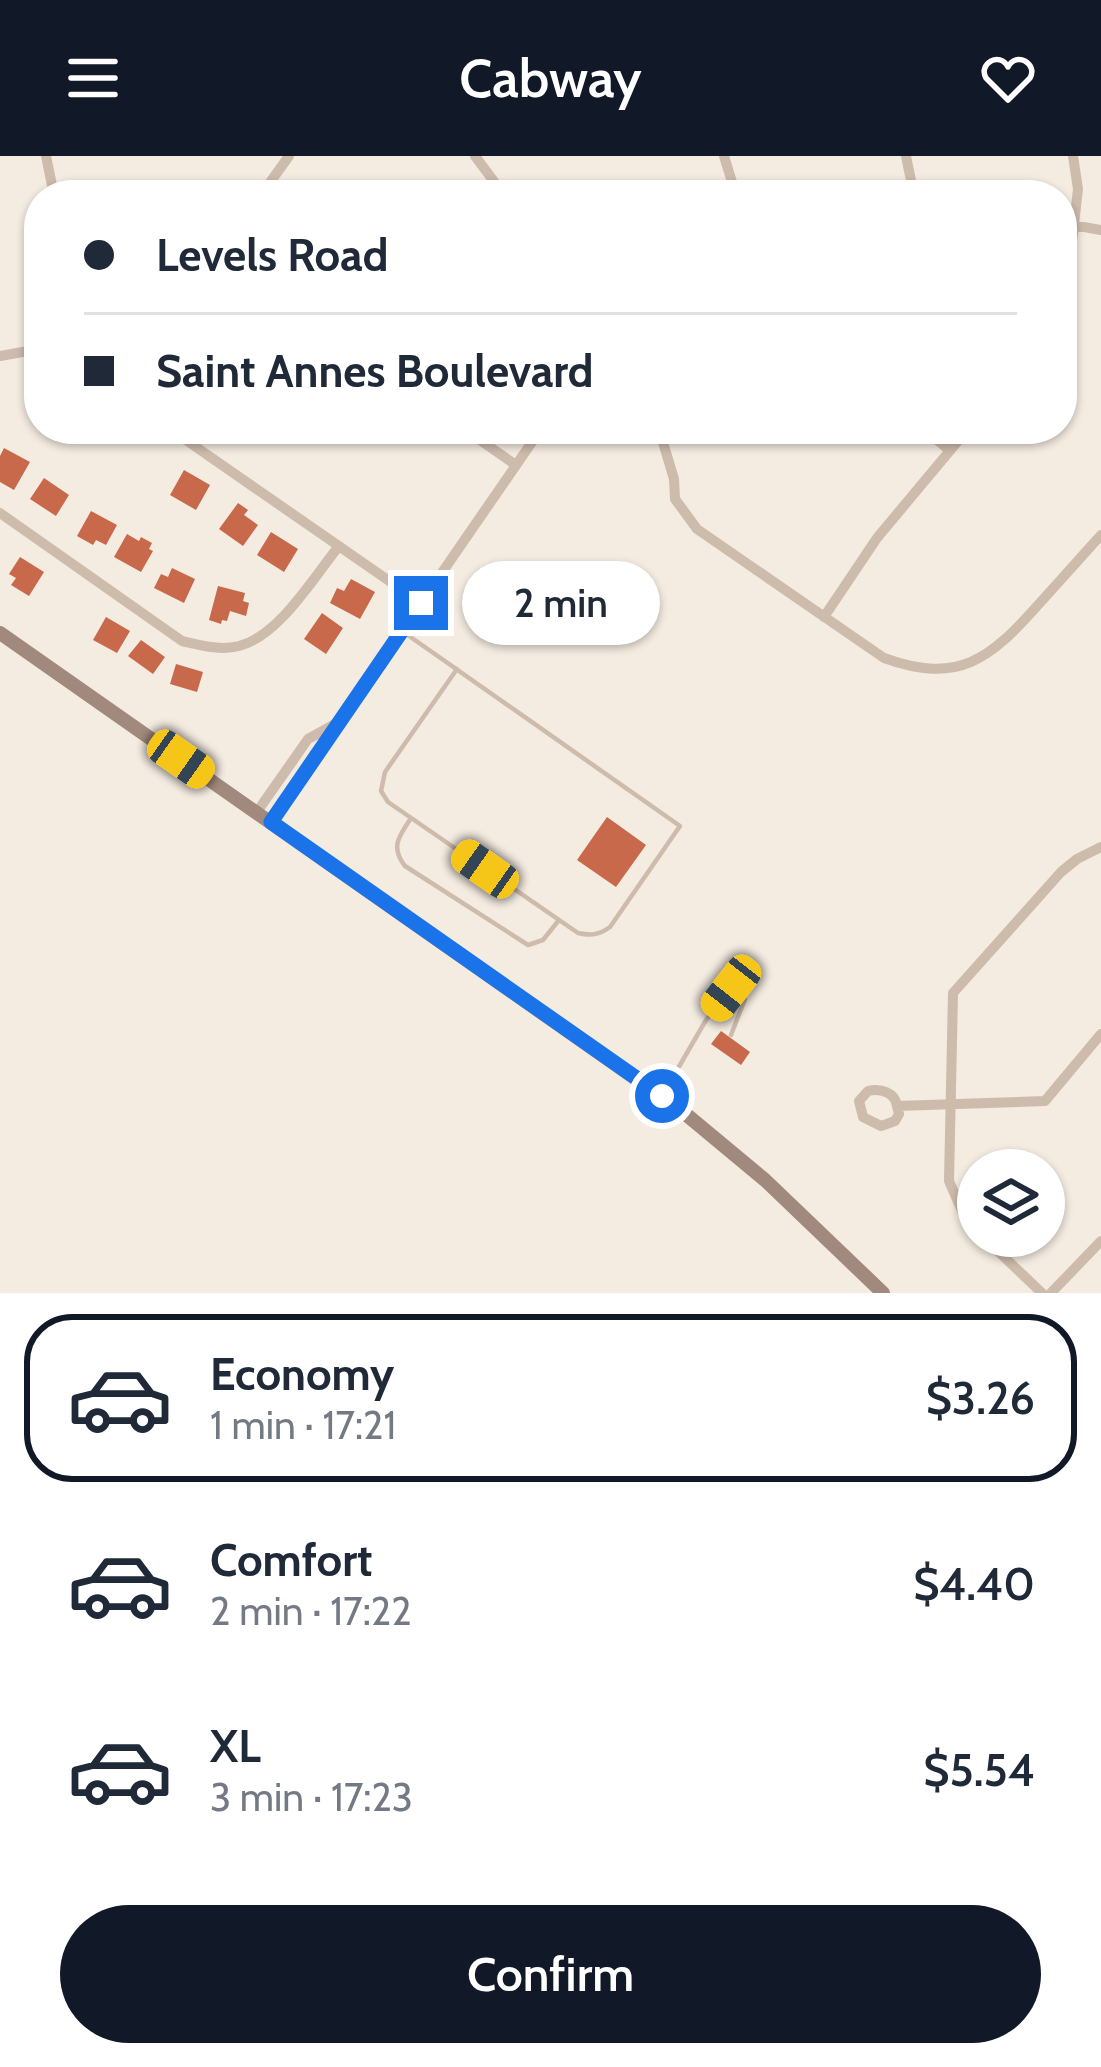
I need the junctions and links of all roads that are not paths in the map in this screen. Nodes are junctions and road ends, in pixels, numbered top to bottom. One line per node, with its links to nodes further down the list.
1 (192, 444): 11 (street)
2 (486, 444): 8 (street)
3 (531, 444): 8 (street)
4 (664, 444): 13 (street)
5 (942, 444): 7 (street)
6 (954, 444): 7 (street)
7 (949, 450): 13 (street)
8 (516, 465): 12 (street)
9 (0, 513): 11 (street)
10 (1101, 535): 13 (street)
11 (339, 546): 12 (street)
12 (421, 603): 14 (street)
13 (824, 617)
14 (402, 631): 16 (lane); 17 (street)
15 (0, 633): 18 (main road)
16 (457, 669): 19 (lane); 22 (lane)
17 (339, 722): 18 (street); 20 (street)
18 (257, 812): 20 (main road)
19 (411, 818): 22 (lane); 22 (lane)
20 (271, 822): 25 (main road)
21 (1101, 847): 26 (street)
22 (559, 920)
23 (1101, 1034): 26 (street)
24 (731, 1035): 25 (lane)
25 (662, 1096): 31 (main road)
26 (951, 1103): 27 (street); 28 (street)
27 (897, 1106)
28 (957, 1199)
29 (1101, 1240): 32 (street)
30 (1006, 1257): 32 (street)
31 (884, 1293)
32 (1046, 1293)

